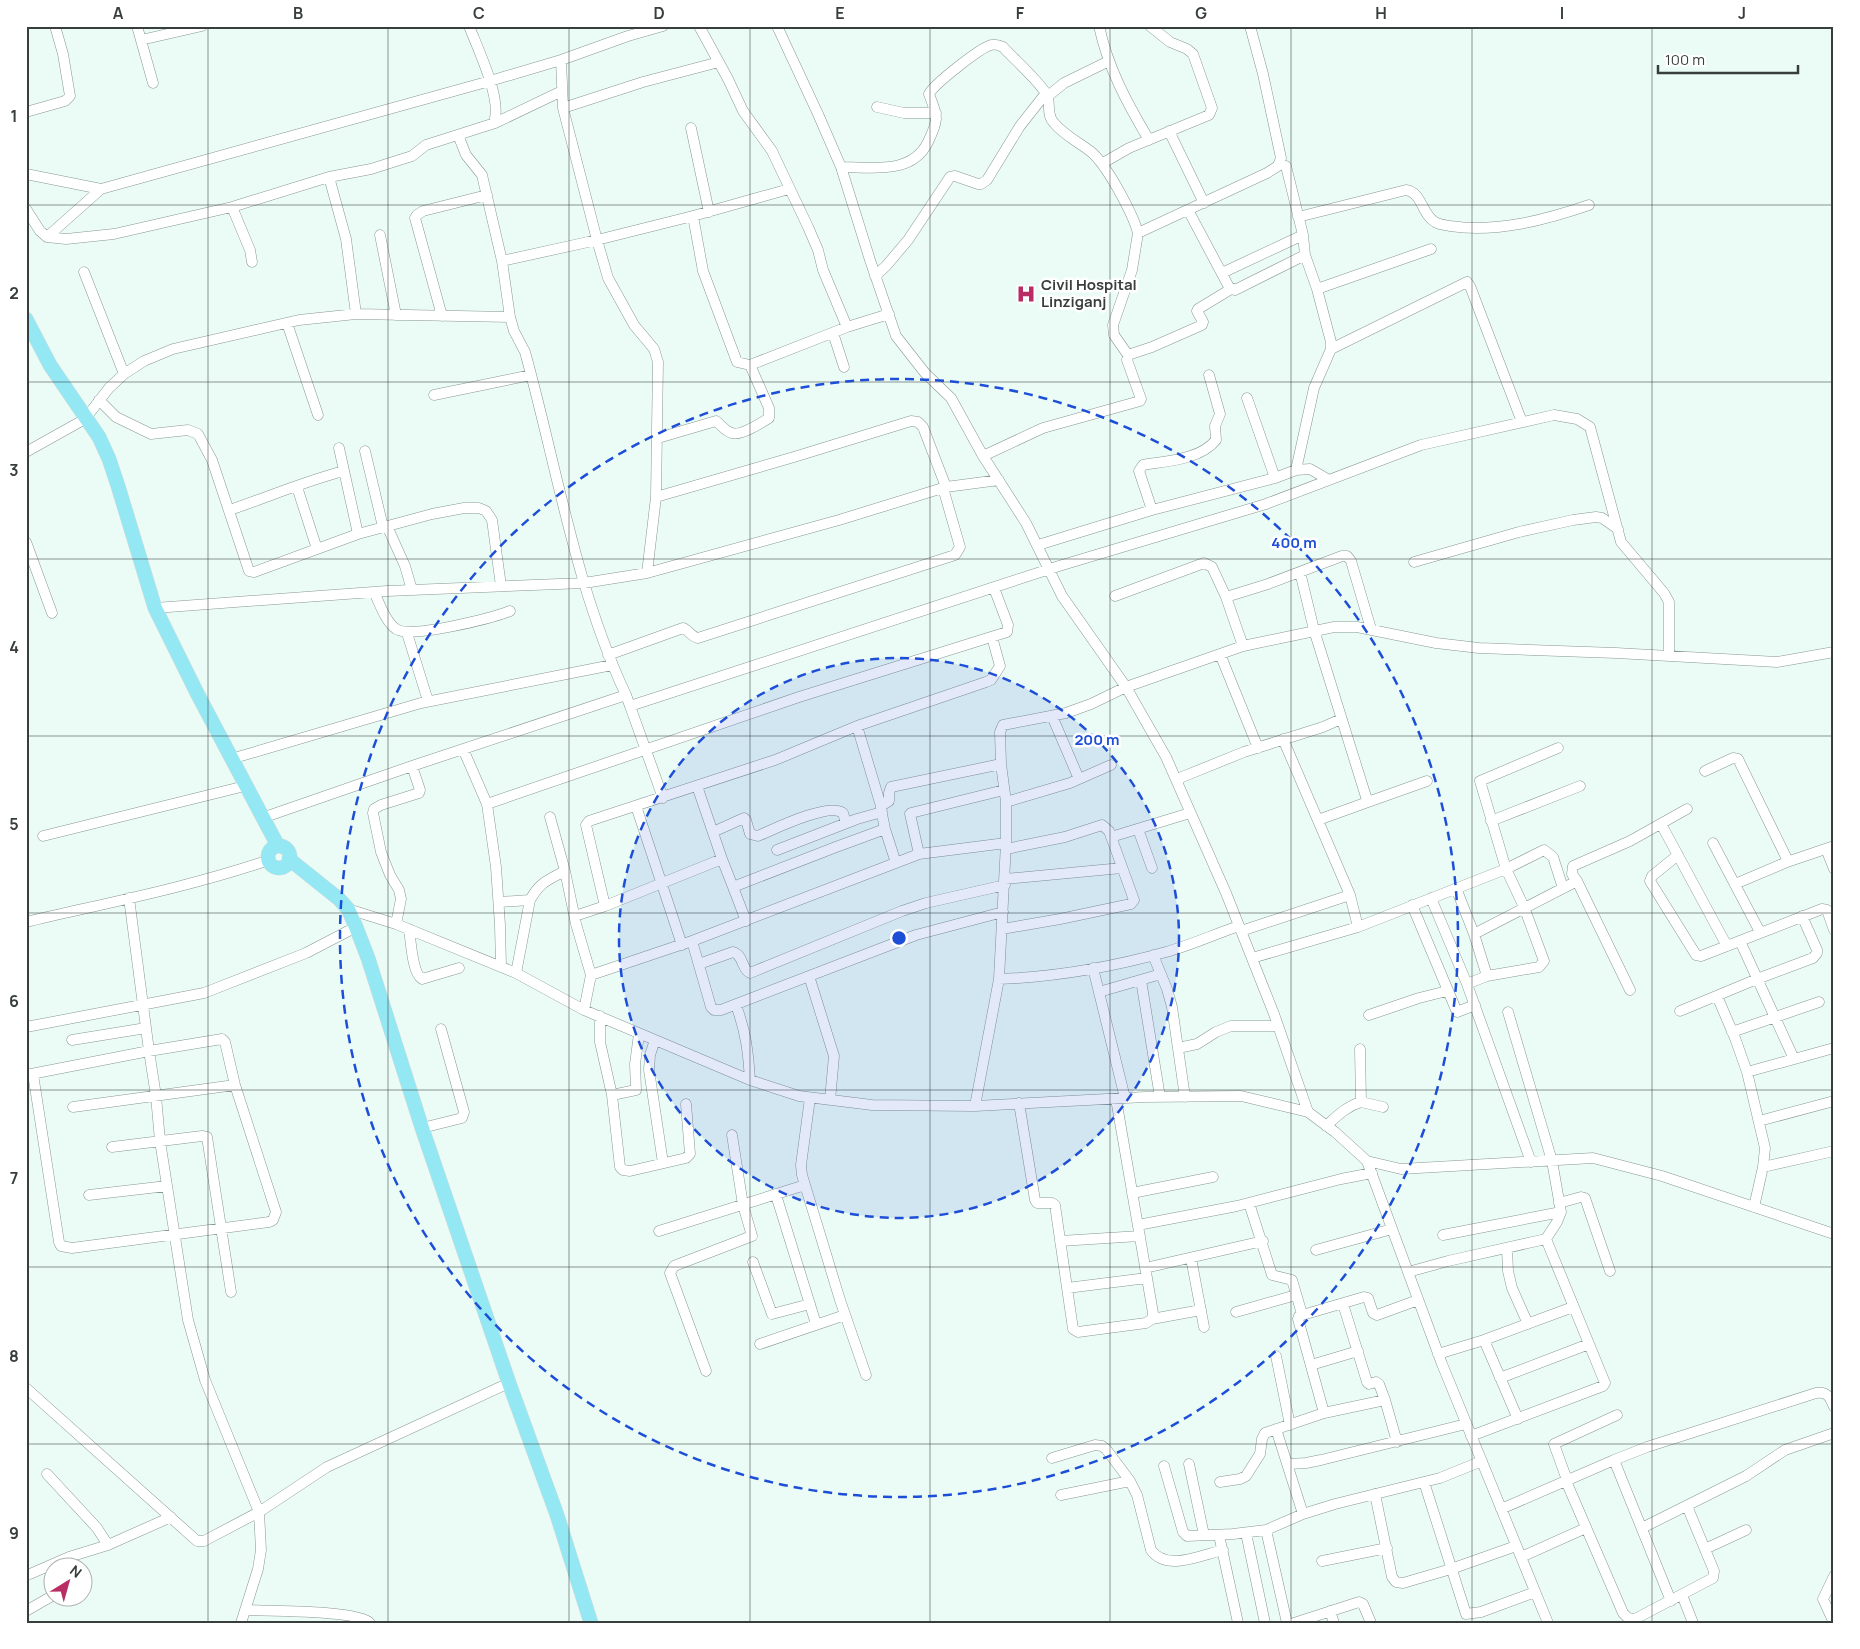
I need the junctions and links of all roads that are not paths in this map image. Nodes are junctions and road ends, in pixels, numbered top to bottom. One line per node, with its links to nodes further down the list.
1 (55, 26): 21 (street)
2 (137, 26): 11 (street)
3 (202, 26): 11 (street)
4 (469, 26): 15 (street)
5 (663, 26): 12 (street)
6 (700, 26): 14 (street)
7 (777, 26): 30 (street)
8 (1099, 26): 13 (street)
9 (1150, 26): 25 (street)
10 (1250, 26): 36 (street)
11 (141, 40): 16 (street)
12 (561, 60): 15 (street); 17 (street)
13 (1109, 61): 18 (street); 27 (street)
14 (719, 62): 20 (street); 34 (street)
15 (490, 81): 23 (street); 33 (street)
16 (153, 83)
17 (562, 91): 20 (street); 26 (street)
18 (1047, 95): 22 (street); 28 (street); 55 (street)
19 (878, 107): 22 (street)
20 (563, 108): 48 (street)
21 (26, 112)
22 (936, 114): 30 (street)
23 (495, 118)
24 (691, 128): 41 (street)
25 (1169, 131): 27 (street); 36 (street)
26 (458, 135): 32 (street); 35 (street)
27 (1149, 140): 28 (street)
28 (1103, 163): 44 (street)
29 (1286, 166): 43 (street)
30 (841, 167): 55 (street)
31 (26, 174): 33 (street)
32 (330, 178): 38 (street); 58 (street)
33 (101, 189): 47 (street)
34 (789, 189): 41 (street); 65 (street)
35 (487, 195): 51 (street); 61 (street)
36 (1204, 203): 40 (street)
37 (1589, 205): 43 (street)
38 (232, 207): 47 (street); 52 (street)
39 (26, 209): 47 (street)
40 (1188, 210): 44 (street); 54 (street)
41 (709, 212): 42 (street)
42 (693, 216): 48 (street); 69 (street)
43 (1298, 217): 46 (street)
44 (1138, 233): 68 (street)
45 (380, 235): 60 (street)
46 (1303, 235): 50 (street); 54 (street)
47 (47, 237)
48 (597, 240): 51 (street); 80 (street)
49 (1431, 249): 57 (street)
50 (1306, 255): 56 (street); 57 (street)
51 (502, 261): 62 (street)
52 (252, 262)
53 (84, 272): 71 (street)
54 (1222, 273): 56 (street)
55 (875, 276): 59 (street)
56 (1232, 289): 68 (street)
57 (1317, 289): 67 (street)
58 (356, 314): 60 (street); 64 (street)
59 (888, 314): 65 (street); 84 (street)
60 (396, 315): 61 (street)
61 (442, 316): 62 (street)
62 (510, 317): 72 (street)
63 (26, 319): 78 (main road)
64 (287, 323): 71 (street); 77 (street)
65 (847, 328): 66 (street)
66 (833, 333): 69 (street); 70 (street)
67 (1331, 349): 79 (street); 85 (street)
68 (1128, 355): 84 (street)
69 (750, 365): 80 (street)
70 (844, 367)
71 (124, 374): 76 (street)
72 (532, 375): 74 (street); 105 (street)
73 (1209, 376): 94 (street)
74 (434, 395)
75 (1247, 398): 87 (street)
76 (99, 400): 78 (street); 93 (street)
77 (318, 415)
78 (85, 419): 83 (street); 112 (main road)
79 (1522, 422): 89 (street); 96 (street)
80 (658, 438): 92 (street)
81 (339, 448): 86 (street)
82 (366, 451): 95 (street)
83 (26, 452)
84 (983, 456): 88 (street)
85 (1296, 470): 87 (street); 89 (street)
86 (344, 471): 90 (street); 97 (street)
87 (1275, 478): 94 (street)
88 (999, 480): 91 (street); 99 (street)
89 (1329, 480): 102 (street)
90 (297, 487): 93 (street); 100 (street)
91 (944, 488): 92 (street); 104 (street); 123 (street)
92 (656, 497): 104 (street)
93 (230, 510): 100 (street)
94 (1152, 510): 99 (street)
95 (385, 527): 97 (street); 106 (street); 108 (street)
96 (1618, 530): 101 (street); 122 (street)
97 (358, 534): 100 (street)
98 (26, 542): 114 (street)
99 (1038, 545): 102 (street)
100 (317, 549)
101 (1414, 562)
102 (1050, 570): 107 (street); 124 (street)
103 (1300, 572): 111 (street); 115 (street); 116 (street)
104 (647, 573): 105 (street)
105 (584, 583): 106 (street); 123 (street)
106 (501, 586): 108 (street)
107 (994, 588): 118 (street); 127 (street)
108 (412, 590): 109 (street)
109 (374, 592): 112 (street); 117 (street)
110 (1115, 596): 111 (street)
111 (1226, 597): 119 (street)
112 (155, 608): 136 (main road)
113 (510, 611): 117 (street)
114 (52, 613)
115 (1371, 629): 116 (street); 122 (street)
116 (1314, 630): 119 (street); 129 (street)
117 (407, 633): 126 (street)
118 (992, 637): 130 (street); 135 (street)
119 (1244, 646): 121 (street)
120 (1834, 652): 122 (street)
121 (1220, 654): 124 (street); 132 (street)
122 (1669, 656)
123 (610, 660): 125 (street); 126 (street)
124 (1126, 687): 128 (street); 142 (street)
125 (626, 695): 127 (street); 134 (street)
126 (428, 701): 136 (street)
127 (630, 706): 135 (street)
128 (1052, 716): 137 (street); 141 (street)
129 (1341, 719): 131 (street); 150 (street)
130 (857, 726): 145 (street); 153 (street)
131 (1283, 740): 132 (street); 158 (street)
132 (1258, 748): 142 (street)
133 (1558, 748): 159 (street)
134 (463, 749): 139 (street); 151 (street)
135 (646, 749): 148 (street); 151 (street)
136 (231, 759): 144 (main road)
137 (1001, 764): 147 (street); 153 (street)
138 (1111, 765): 141 (street)
139 (412, 766): 157 (street); 205 (street)
140 (1705, 771): 177 (street)
141 (1080, 779): 149 (street)
142 (1176, 781): 155 (street)
143 (1427, 781): 150 (street)
144 (244, 786): 157 (main road); 165 (street)
145 (697, 786): 148 (street); 164 (street)
146 (1580, 786): 159 (street)
147 (1004, 790): 149 (street); 172 (street)
148 (663, 798): 152 (street)
149 (1006, 802): 169 (street)
150 (1365, 803): 158 (street)
151 (487, 804): 195 (street)
152 (636, 806): 186 (street); 197 (street)
153 (881, 809): 160 (street); 162 (street)
154 (1687, 809): 161 (street)
155 (1190, 813): 163 (street); 208 (street)
156 (550, 817): 183 (street)
157 (262, 818): 168 (main road)
158 (1318, 820): 191 (street)
159 (1492, 821): 181 (street)
160 (846, 823): 164 (street); 171 (street)
161 (1661, 824): 173 (street); 184 (street)
162 (885, 829): 178 (street); 188 (street)
163 (1138, 829): 166 (street); 180 (street)
164 (713, 832): 175 (street)
165 (42, 836)
166 (1111, 837): 169 (street); 179 (street)
167 (1713, 843): 187 (street)
168 (278, 846): 174 (main road); 176 (main road)
169 (1006, 846): 172 (street); 185 (street)
170 (1830, 847): 177 (street); 182 (street)
171 (777, 850)
172 (919, 854): 178 (street)
173 (1678, 855): 217 (street); 217 (street)
174 (289, 859): 176 (main road); 199 (main road)
175 (722, 859): 186 (street); 188 (street)
176 (269, 860): 192 (street)
177 (1787, 862): 187 (street)
178 (896, 863): 203 (street)
179 (1122, 868): 185 (street); 210 (street)
180 (1152, 868)
181 (1506, 869): 189 (street); 190 (street); 198 (street)
182 (1834, 870)
183 (565, 871): 194 (street); 201 (street)
184 (1577, 881): 190 (street); 233 (street)
185 (1005, 882): 200 (street); 220 (street)
186 (661, 883): 197 (street); 216 (street)
187 (1735, 884): 212 (street)
188 (733, 887): 203 (street)
189 (1456, 888): 193 (street); 213 (street)
190 (1563, 888): 198 (street)
191 (1350, 895): 206 (street); 208 (street)
192 (129, 898): 204 (street); 238 (street)
193 (1431, 898): 196 (street); 232 (street)
194 (530, 900): 195 (street); 224 (street)
195 (499, 902): 221 (street)
196 (1412, 905): 206 (street); 235 (street)
197 (605, 906): 201 (street)
198 (1524, 908): 213 (street); 228 (street)
199 (348, 909): 205 (street); 207 (main road)
200 (1003, 912): 210 (street); 227 (street)
201 (575, 916): 226 (street)
202 (1802, 916): 211 (street); 212 (street); 229 (street)
203 (746, 921): 215 (street)
204 (26, 922)
205 (396, 924): 209 (street)
206 (1358, 926): 219 (street)
207 (356, 927): 238 (street); 281 (main road)
208 (1240, 928): 218 (street); 219 (street)
209 (409, 929): 221 (street); 222 (street)
210 (1002, 929): 230 (street)
211 (1834, 930)
212 (1760, 932): 214 (street)
213 (1474, 934): 228 (street)
214 (1740, 941): 217 (street); 229 (street)
215 (692, 942): 216 (street); 220 (street)
216 (682, 945): 226 (street)
217 (1727, 946)
218 (1153, 955): 223 (street); 225 (street)
219 (1252, 958): 248 (street)
220 (699, 964): 239 (street)
221 (500, 966): 224 (street)
222 (459, 968)
223 (1093, 968): 230 (street); 234 (street)
224 (516, 973): 241 (street)
225 (1161, 974): 231 (street); 255 (street)
226 (591, 975): 241 (street)
227 (809, 976): 239 (street); 270 (street)
228 (1487, 976): 232 (street)
229 (1757, 978): 236 (street); 246 (street)
230 (999, 979): 275 (street)
231 (1141, 980): 234 (street); 266 (street)
232 (1468, 984): 240 (street)
233 (1630, 990)
234 (1099, 992): 269 (street)
235 (1447, 992): 240 (street); 244 (street)
236 (1717, 996): 242 (street); 251 (street)
237 (1819, 1002): 246 (street)
238 (143, 1005): 247 (street); 249 (street)
239 (736, 1005): 262 (street)
240 (1475, 1006): 288 (street)
241 (584, 1010): 245 (street)
242 (1680, 1011)
243 (1508, 1012): 287 (street)
244 (1369, 1015)
245 (600, 1016): 252 (street); 264 (street)
246 (1775, 1016): 251 (street); 259 (street)
247 (27, 1025)
248 (1278, 1026): 255 (street); 278 (street)
249 (146, 1028): 253 (street); 258 (street)
250 (441, 1029): 281 (street)
251 (1732, 1032): 260 (street)
252 (639, 1034): 254 (street); 264 (street)
253 (72, 1040)
254 (655, 1040): 262 (street); 289 (street)
255 (1178, 1048): 267 (street)
256 (1834, 1048): 259 (street)
257 (1360, 1049): 272 (street)
258 (149, 1051): 261 (street); 263 (street); 265 (street)
259 (1794, 1059): 260 (street)
260 (1746, 1072): 279 (street)
261 (30, 1075): 307 (street)
262 (750, 1080): 268 (street)
263 (236, 1085): 265 (street); 303 (street)
264 (612, 1095): 289 (street)
265 (156, 1096): 276 (street); 283 (street)
266 (1160, 1097): 267 (street); 269 (street)
267 (1184, 1097): 278 (street)
268 (810, 1098): 270 (street); 293 (street)
269 (1120, 1098): 273 (street); 295 (street)
270 (830, 1100): 275 (street)
271 (1834, 1101): 279 (street)
272 (1361, 1102): 277 (street); 280 (street)
273 (1020, 1103): 275 (street); 311 (street)
274 (686, 1104): 289 (street)
275 (974, 1106)
276 (73, 1107)
277 (1382, 1107)
278 (1308, 1112): 280 (street)
279 (1758, 1122): 290 (street)
280 (1326, 1126): 286 (street)
281 (422, 1128): 345 (main road)
282 (732, 1135): 299 (street)
283 (160, 1141): 284 (street); 294 (street); 303 (street)
284 (112, 1147)
285 (1834, 1151): 290 (street)
286 (1367, 1161): 288 (street); 291 (street)
287 (1552, 1161): 288 (street); 300 (street); 301 (street)
288 (1531, 1162)
289 (663, 1163)
290 (1763, 1166): 300 (street)
291 (1372, 1173): 298 (street); 304 (street)
292 (1213, 1177): 295 (street)
293 (805, 1185): 297 (street); 330 (street)
294 (168, 1186): 296 (street); 307 (street)
295 (1132, 1192): 302 (street)
296 (89, 1195)
297 (776, 1195): 299 (street); 324 (street)
298 (1249, 1203): 302 (street); 312 (street)
299 (743, 1205): 305 (street); 342 (street)
300 (1754, 1207): 306 (street)
301 (1560, 1208): 308 (street); 310 (street); 317 (street)
302 (1138, 1225): 309 (street)
303 (222, 1229): 307 (street); 321 (street)
304 (1392, 1229): 314 (street); 318 (street)
305 (659, 1232)
306 (1834, 1234)
307 (175, 1235): 373 (street)
308 (1442, 1235)
309 (1140, 1236): 311 (street); 319 (street)
310 (1546, 1239): 313 (street); 326 (street)
311 (1060, 1241): 320 (street)
312 (1262, 1242): 315 (street); 322 (street)
313 (1507, 1248): 318 (street); 333 (street)
314 (1316, 1250)
315 (1191, 1258): 319 (street); 327 (street)
316 (752, 1262): 324 (street)
317 (1610, 1271)
318 (1408, 1272): 323 (street)
319 (1146, 1273): 320 (street); 331 (street)
320 (1067, 1288): 331 (street)
321 (232, 1292)
322 (1296, 1295): 328 (street); 329 (street)
323 (1418, 1300): 325 (street); 339 (street)
324 (810, 1304): 332 (street)
325 (1343, 1304): 329 (street); 338 (street)
326 (1573, 1307): 333 (street); 337 (street)
327 (1201, 1310): 331 (street); 334 (street)
328 (1236, 1312)
329 (1302, 1314): 341 (street)
330 (845, 1315): 332 (street); 343 (street)
331 (1152, 1318)
332 (816, 1324): 336 (street)
333 (1528, 1324): 335 (street)
334 (1204, 1328)
335 (1484, 1340): 339 (street); 344 (street)
336 (760, 1344)
337 (1589, 1344): 344 (street); 351 (street)
338 (1358, 1351): 341 (street); 347 (street)
339 (1438, 1354): 353 (street)
340 (1276, 1356): 352 (street)
341 (1311, 1365): 349 (street)
342 (706, 1372)
343 (866, 1375)
344 (1500, 1378): 351 (street)
345 (509, 1383): 373 (street); 405 (main road)
346 (26, 1388): 375 (street)
347 (1384, 1400): 349 (street); 357 (street)
348 (1834, 1407): 359 (street)
349 (1324, 1412): 352 (street)
350 (1617, 1415): 366 (street)
351 (1518, 1419): 356 (street)
352 (1290, 1424): 354 (street)
353 (1466, 1424): 356 (street); 357 (street)
354 (1276, 1429): 362 (street); 367 (street)
355 (1834, 1433): 371 (street)
356 (1471, 1436): 360 (street)
357 (1397, 1442): 362 (street)
358 (1052, 1458): 365 (street)
359 (1614, 1460): 366 (street); 377 (street)
360 (1482, 1462): 368 (street); 372 (street)
361 (1189, 1464): 381 (street)
362 (1288, 1464): 374 (street)
363 (1164, 1466): 381 (street)
364 (48, 1474): 383 (street)
365 (1130, 1480): 370 (street); 387 (street)
366 (1566, 1480): 372 (street); 376 (street)
367 (1220, 1482)
368 (1424, 1482): 369 (street); 390 (street)
369 (1375, 1494): 374 (street); 385 (street)
370 (1062, 1495)
371 (1687, 1506): 377 (street); 386 (street)
372 (1501, 1509): 384 (street)
373 (259, 1512): 375 (street); 397 (street)
374 (1303, 1514): 378 (street)
375 (170, 1517): 383 (street)
376 (1586, 1528): 388 (street); 402 (street)
377 (1642, 1528): 395 (street)
378 (1266, 1530): 380 (street); 408 (street)
379 (1746, 1530): 386 (street)
380 (1246, 1532): 382 (street); 407 (street)
381 (1204, 1535): 382 (street)
382 (1219, 1535): 387 (street)
383 (108, 1545): 391 (street)
384 (1516, 1546): 388 (street); 390 (street)
385 (1387, 1548): 389 (street); 390 (street)
386 (1705, 1549): 394 (street)
387 (1223, 1550): 406 (street)
388 (1521, 1557): 393 (street)
389 (1322, 1561)
390 (1451, 1569): 401 (street)
391 (30, 1574)
392 (1834, 1576): 414 (street)
393 (1535, 1592): 401 (street); 412 (street)
394 (1682, 1595): 395 (street); 413 (street)
395 (1671, 1601): 402 (street)
396 (42, 1602): 399 (street)
397 (245, 1610): 400 (street); 403 (street)
398 (1330, 1611): 409 (street); 410 (street); 411 (street)
399 (26, 1612)
400 (325, 1618): 404 (street)
401 (1467, 1618)
402 (1641, 1620)
403 (241, 1623)
404 (370, 1623)
405 (591, 1623)
406 (1238, 1623)
407 (1265, 1623)
408 (1287, 1623)
409 (1294, 1623)
410 (1334, 1623)
411 (1371, 1623)
412 (1548, 1623)
413 (1693, 1623)
414 (1834, 1623)

